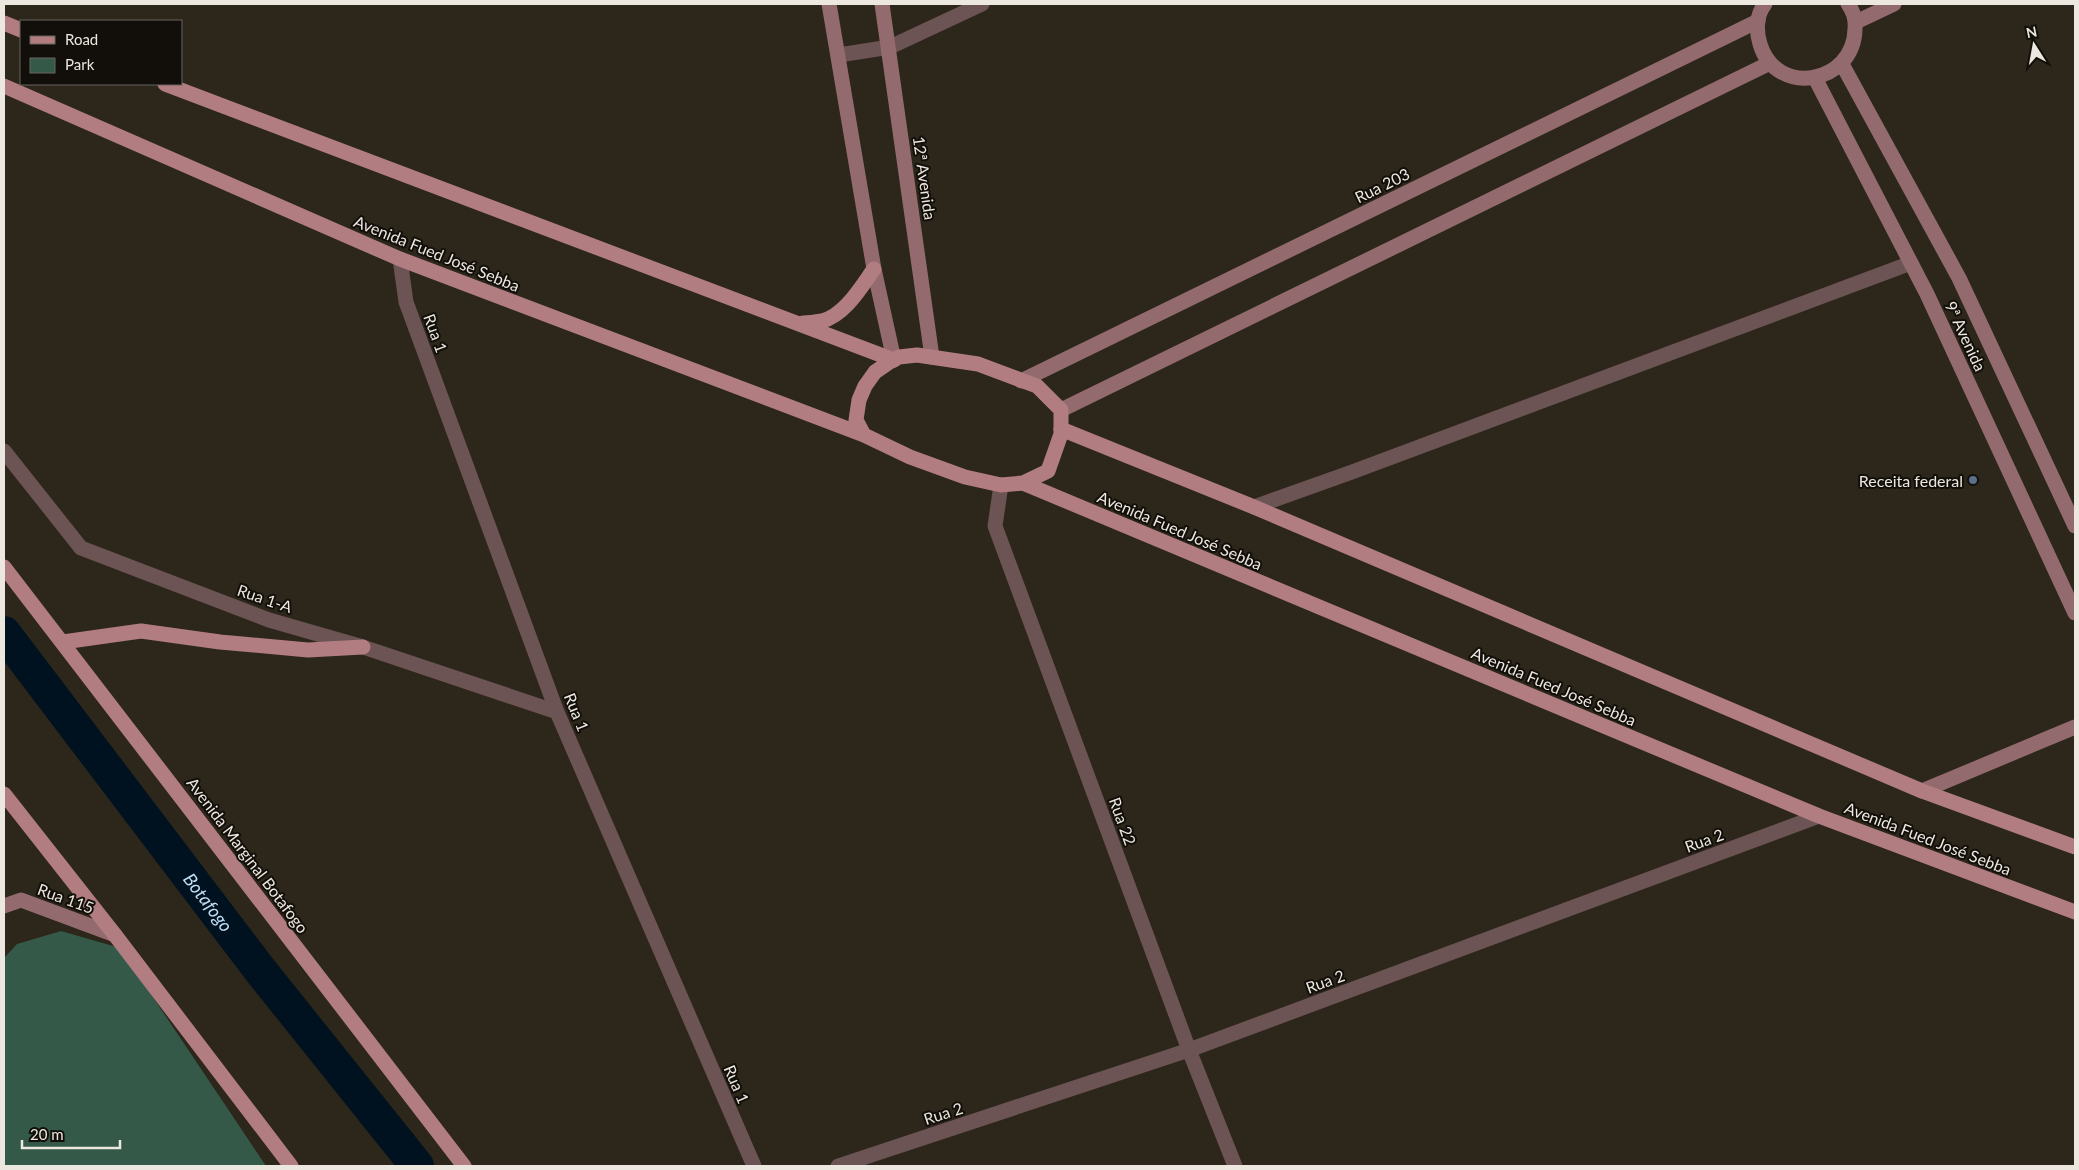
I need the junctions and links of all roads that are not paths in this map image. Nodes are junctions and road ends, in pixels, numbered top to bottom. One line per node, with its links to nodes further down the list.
1 (829, 4): 11 (street)
2 (882, 4): 10 (street, 12ª Avenida)
3 (982, 4): 10 (street)
4 (1848, 4): 7 (street)
5 (1894, 4): 7 (street)
6 (1761, 9): 12 (street); 23 (street, Rua 203)
7 (1856, 22): 13 (street)
8 (4, 23): 9 (main road)
9 (20, 30)
10 (890, 47): 11 (street); 21 (street, 12ª Avenida)
11 (839, 55): 19 (street)
12 (1770, 63): 14 (street); 24 (street)
13 (1842, 64): 14 (street); 31 (street, 9ª Avenida)
14 (1815, 78): 18 (street, 9ª Avenida)
15 (168, 85): 20 (main road)
16 (4, 86): 17 (main road, Avenida Fued José Sebba)
17 (400, 259): 26 (main road, Avenida Fued José Sebba); 36 (street, Rua 1)
18 (1911, 263): 30 (street); 33 (street, 9ª Avenida)
19 (874, 269): 20 (main road); 22 (street)
20 (801, 324): 22 (main road)
21 (932, 357): 22 (main road); 23 (main road)
22 (894, 360): 26 (main road)
23 (1021, 381): 24 (main road)
24 (1061, 410): 25 (main road)
25 (1061, 430): 28 (main road); 30 (main road)
26 (864, 435): 29 (main road, Avenida Fued José Sebba)
27 (4, 451): 35 (street, Rua 1-A)
28 (1022, 483): 29 (main road); 40 (main road, Avenida Fued José Sebba)
29 (1001, 486): 45 (street, Rua 22)
30 (1254, 507): 38 (main road)
31 (2075, 526)
32 (4, 567): 34 (main road, Avenida Marginal Botafogo)
33 (2075, 613)
34 (63, 642): 35 (main road); 47 (main road, Avenida Marginal Botafogo)
35 (363, 648): 36 (street, Rua 1-A)
36 (557, 712): 48 (street, Rua 1)
37 (2075, 727): 38 (street)
38 (1922, 791): 41 (main road)
39 (4, 794): 44 (main road)
40 (1819, 816): 43 (main road, Avenida Fued José Sebba); 45 (street, Rua 2)
41 (2075, 847)
42 (4, 906): 44 (street, Rua 115)
43 (2075, 912)
44 (115, 935): 46 (main road)
45 (1189, 1050): 49 (street, Rua 2); 50 (street, Rua 22)
46 (291, 1166)
47 (464, 1166)
48 (754, 1166)
49 (838, 1166)
50 (1235, 1166)

